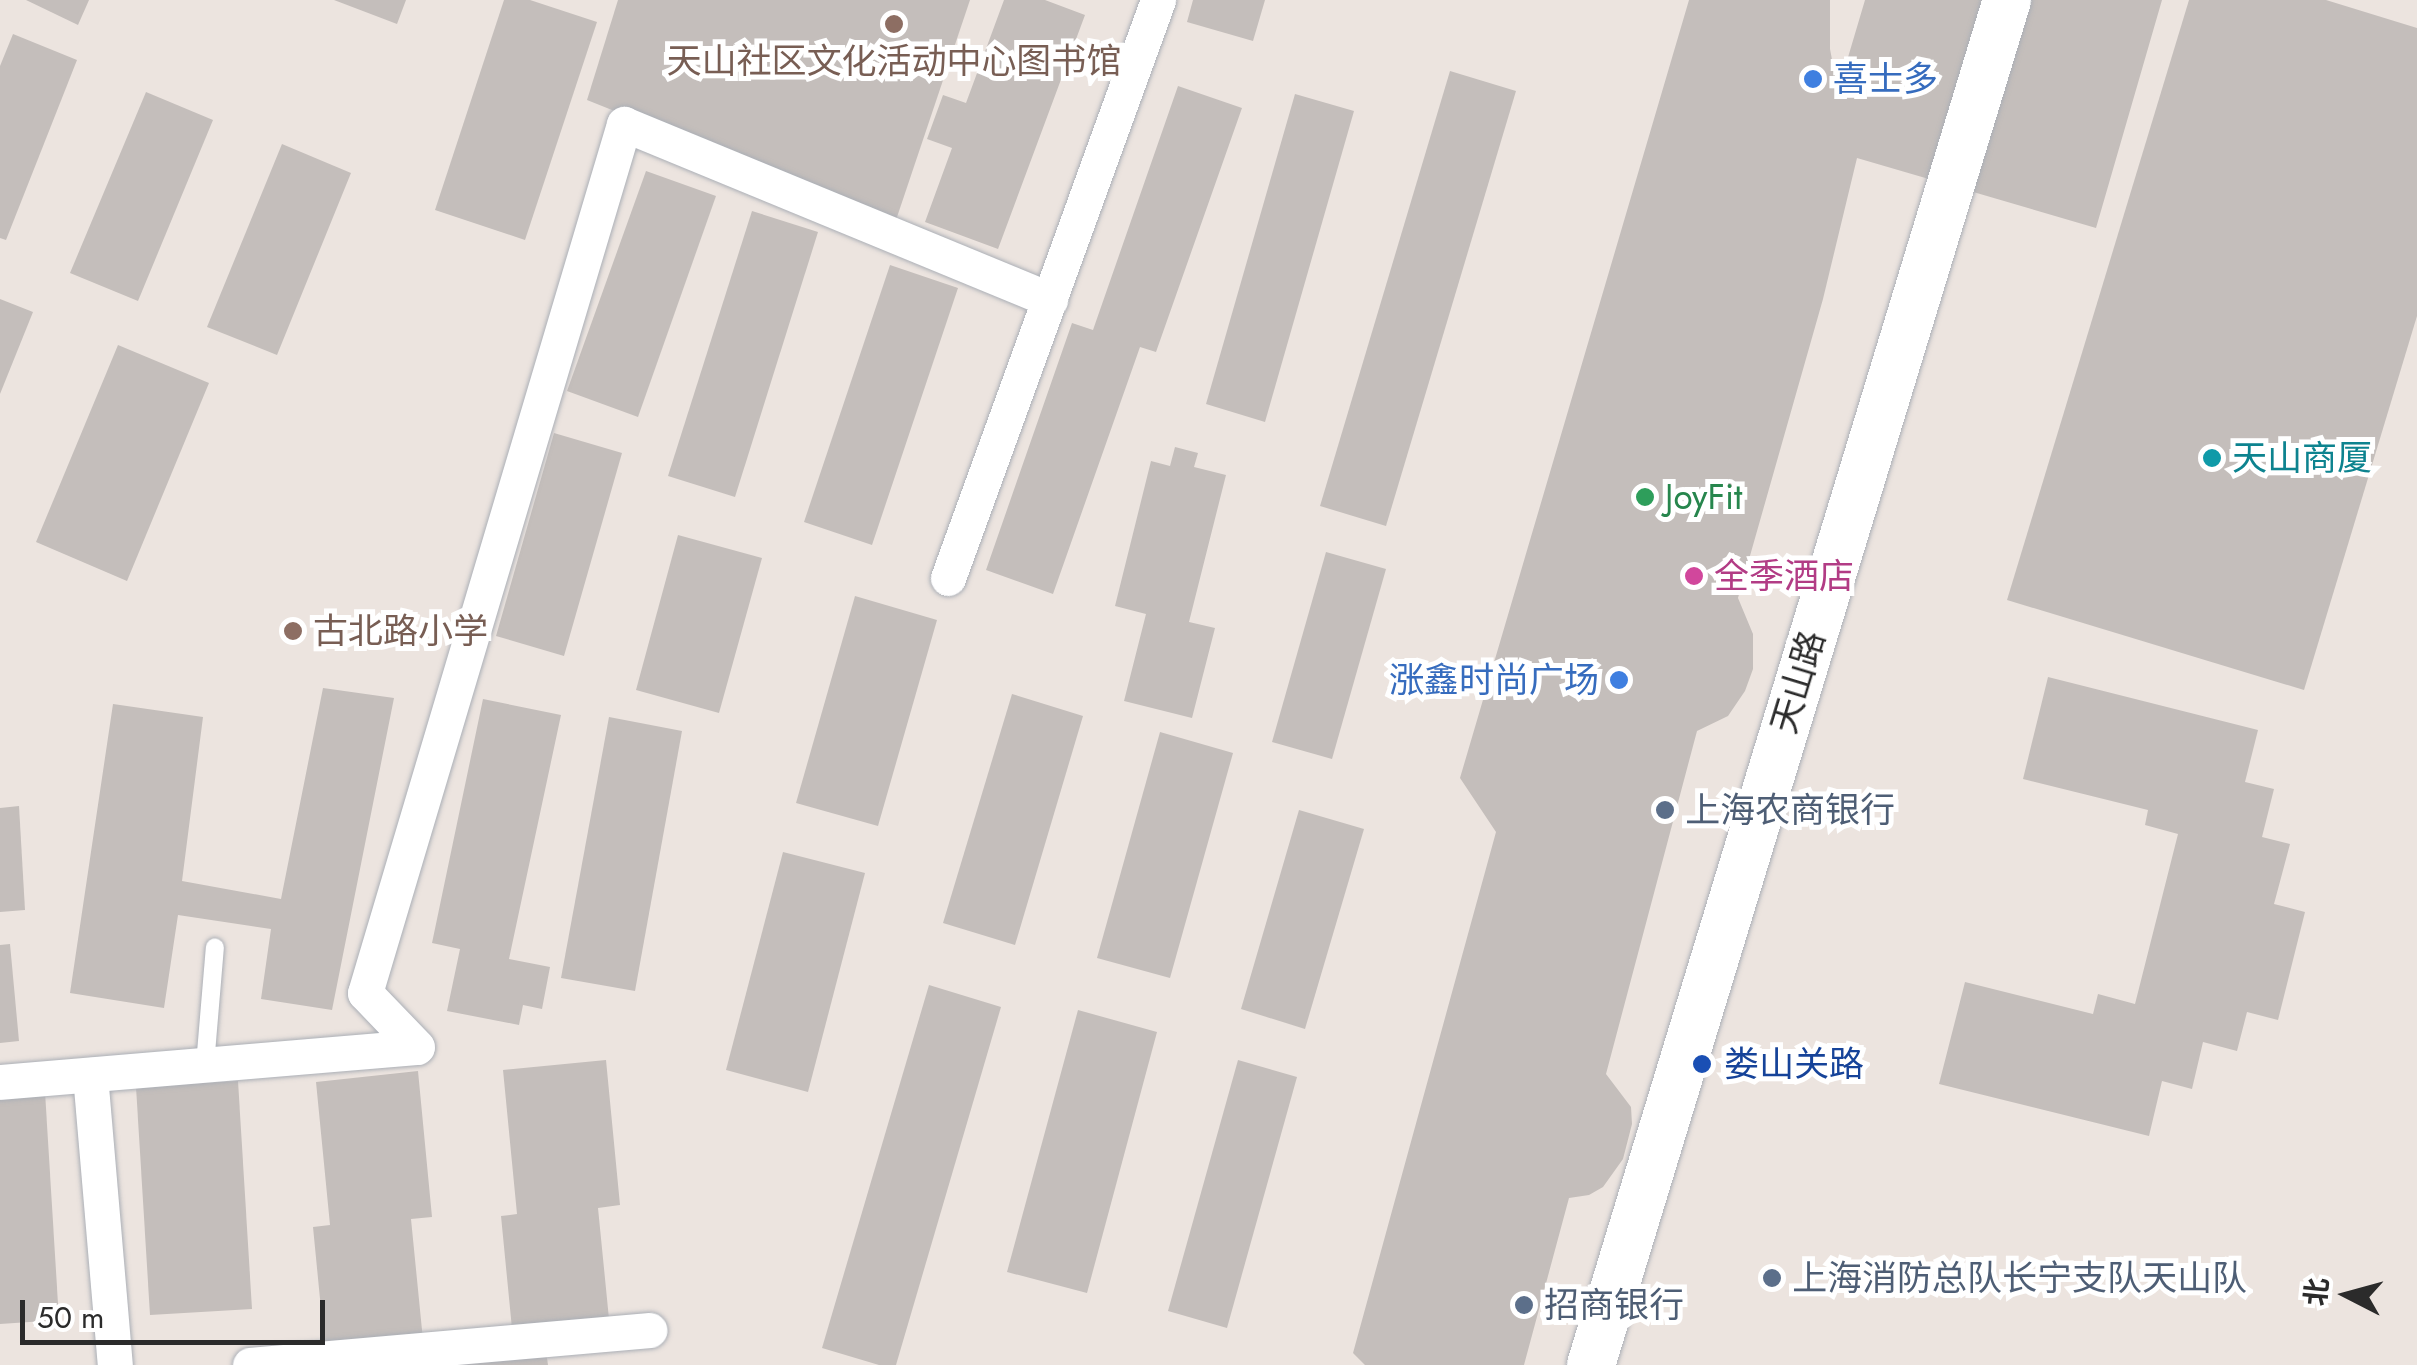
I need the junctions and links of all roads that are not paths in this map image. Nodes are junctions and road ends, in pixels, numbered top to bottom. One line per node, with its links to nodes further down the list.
1 (1158, 0): 3 (street)
2 (2007, 0): 12 (main road, 天山路)
3 (1050, 300): 4 (street); 6 (street)
4 (948, 578)
5 (214, 947): 6 (lane)
6 (205, 1065): 7 (street)
7 (90, 1075): 8 (street); 10 (street)
8 (0, 1082)
9 (649, 1330): 11 (street)
10 (115, 1365)
11 (250, 1365)
12 (1591, 1365)

